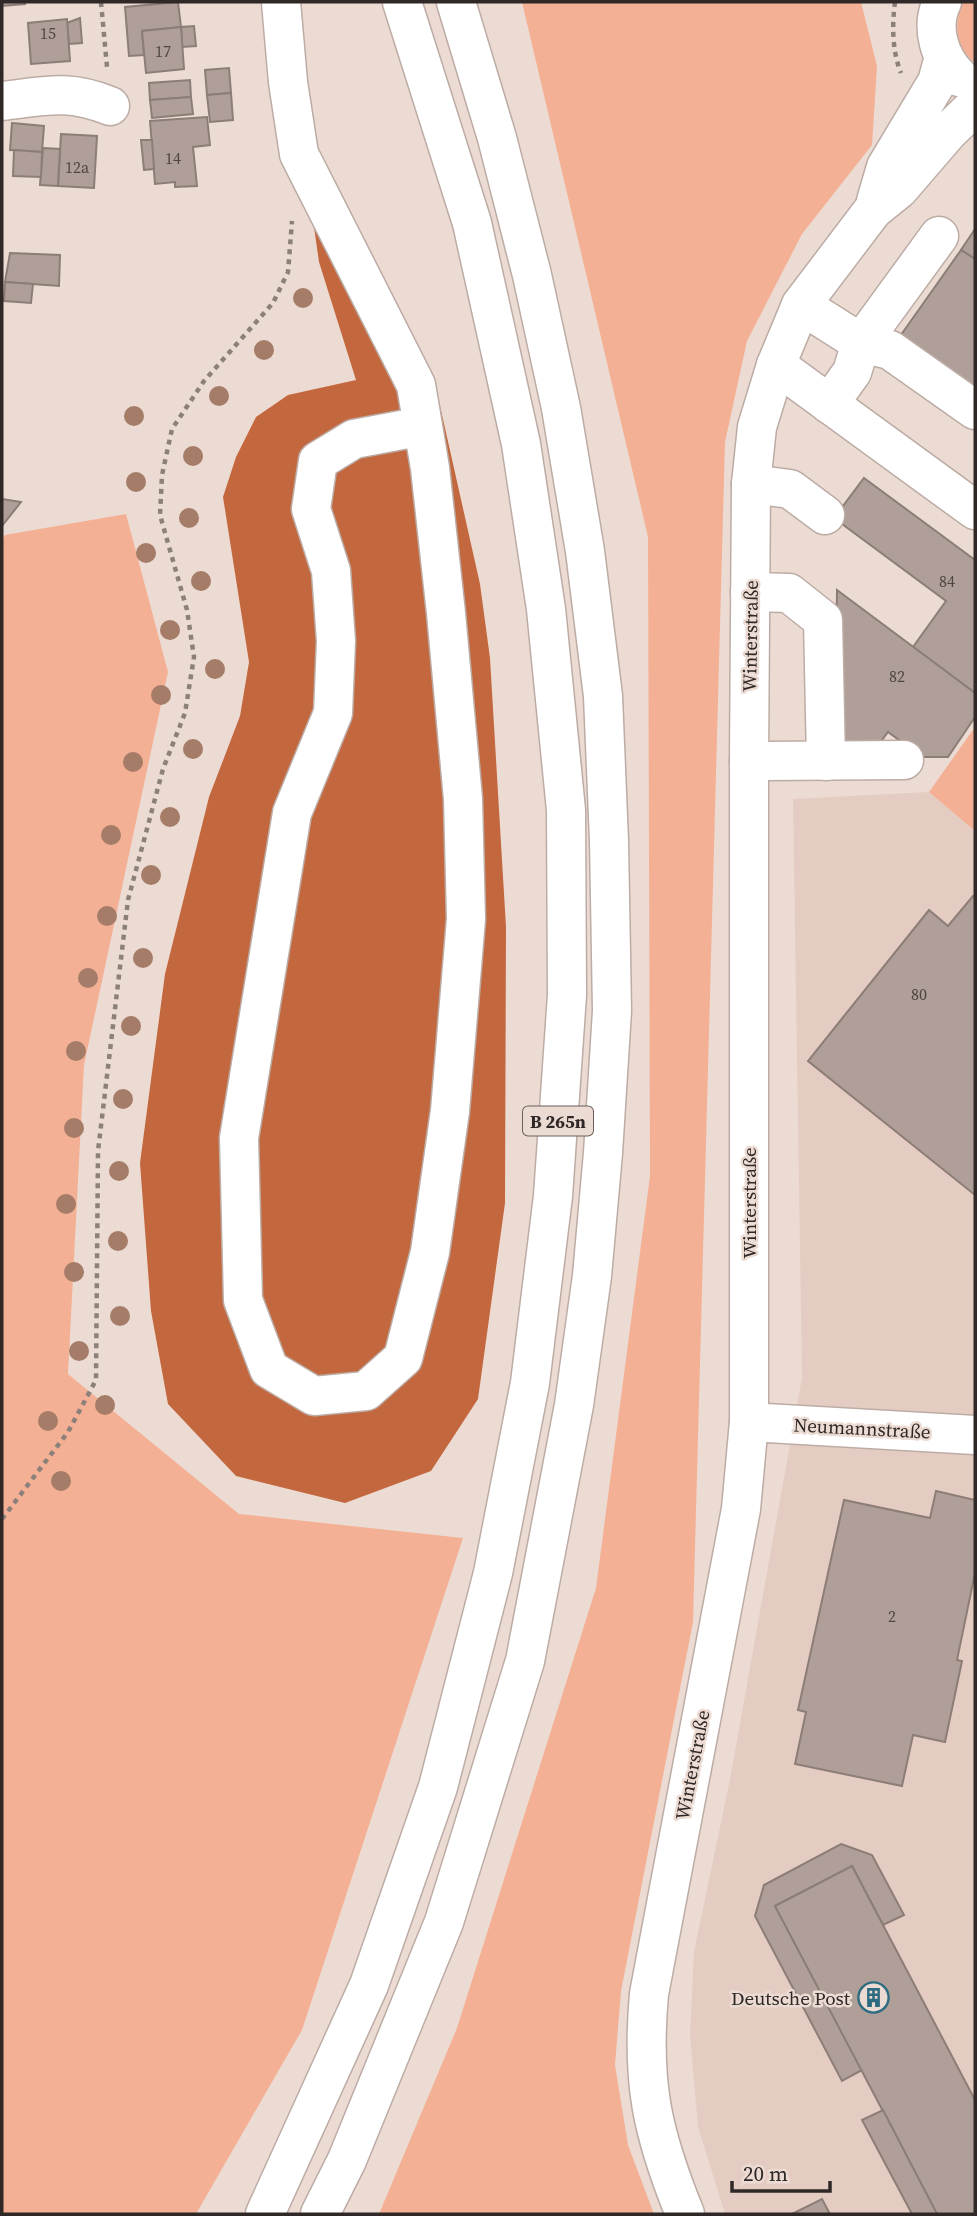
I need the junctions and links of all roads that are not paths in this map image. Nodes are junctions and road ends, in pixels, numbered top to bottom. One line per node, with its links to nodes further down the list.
1 (281, 2): 17 (main road)
2 (401, 2): 27 (main road, B 265n)
3 (456, 2): 28 (main road, B 265n)
4 (938, 4): 5 (main road)
5 (944, 57): 6 (main road); 10 (main road, Winterstraße)
6 (975, 88)
7 (2, 101): 8 (main road)
8 (110, 106)
9 (975, 106): 10 (main road, Winterstraße)
10 (873, 210): 12 (main road, Winterstraße)
11 (939, 236): 13 (main road)
12 (801, 305): 13 (main road); 14 (main road, Winterstraße)
13 (861, 343): 15 (main road); 16 (main road)
14 (775, 365): 15 (main road); 18 (main road, Winterstraße)
15 (829, 404): 19 (main road)
16 (975, 410)
17 (423, 426): 17 (main road)
18 (751, 484): 20 (main road); 21 (main road, Winterstraße)
19 (975, 510)
20 (825, 514)
21 (750, 592): 23 (main road, Winterstraße); 24 (main road)
22 (904, 760): 24 (main road)
23 (749, 761): 24 (main road); 25 (main road, Winterstraße)
24 (826, 761)
25 (749, 1422): 26 (main road, Neumannstraße); 29 (main road, Winterstraße)
26 (975, 1435)
27 (265, 2214)
28 (320, 2214)
29 (685, 2214)

